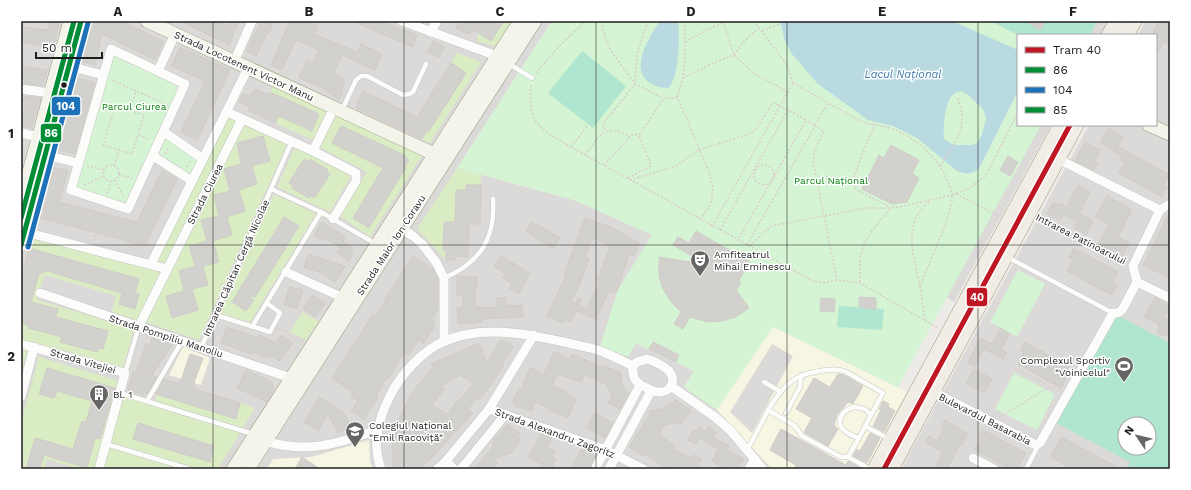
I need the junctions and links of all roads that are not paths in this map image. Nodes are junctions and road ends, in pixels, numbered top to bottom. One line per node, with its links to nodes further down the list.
1 (70, 21): 24 (street)
2 (81, 21): 18 (street)
3 (147, 21): 12 (street, Strada Locotenent Victor Manu)
4 (252, 21): 16 (street)
5 (402, 21): 11 (street)
6 (438, 21): 11 (street)
7 (520, 21): 15 (street, Strada Maior Ion Coravu)
8 (535, 21): 15 (street, Strada Maior Ion Coravu)
9 (1117, 21): 13 (main road)
10 (1134, 21): 14 (main road)
11 (430, 32): 15 (street)
12 (176, 34): 16 (street, Strada Locotenent Victor Manu); 20 (street)
13 (1110, 34)
14 (1127, 34)
15 (503, 60): 22 (lane); 39 (street, Strada Maior Ion Coravu)
16 (234, 62): 19 (street, Strada Locotenent Victor Manu)
17 (426, 64): 25 (lane)
18 (69, 66): 21 (street); 37 (street)
19 (248, 68): 25 (street, Strada Locotenent Victor Manu); 26 (street, Strada Ciurea)
20 (158, 71): 21 (street); 31 (street)
21 (103, 75): 42 (street)
22 (532, 78)
23 (21, 88): 24 (street)
24 (50, 93): 34 (street)
25 (338, 110): 36 (street); 39 (street, Strada Locotenent Victor Manu)
26 (227, 112): 27 (street); 40 (street, Strada Ciurea)
27 (242, 118): 35 (street); 58 (street, Strada Ciurea)
28 (1060, 126): 98 (main road)
29 (1075, 126): 41 (main road, Bulevardul Basarabia)
30 (1151, 126): 33 (street)
31 (164, 132): 38 (street); 40 (street, Strada Ciurea)
32 (21, 134): 34 (street)
33 (1170, 134)
34 (38, 137): 43 (street)
35 (292, 141): 36 (street); 45 (lane, Intrarea Căpitan Cergă Nicolae)
36 (313, 151): 51 (street)
37 (45, 155): 42 (street); 53 (street)
38 (153, 156): 42 (street); 44 (street, Strada Ciurea)
39 (440, 158): 52 (street, Strada Maior Ion Coravu); 55 (street, Strada Maior Ion Coravu)
40 (203, 159): 44 (street, Strada Ciurea)
41 (1058, 159): 49 (street); 56 (main road, Bulevardul Basarabia)
42 (78, 163)
43 (25, 170): 47 (street)
44 (192, 181): 57 (street, Strada Ciurea)
45 (271, 189): 50 (lane, Intrarea Căpitan Cergă Nicolae); 67 (lane, Intrarea Căpitan Cergă Nicolae)
46 (493, 199): 60 (lane)
47 (21, 201)
48 (1170, 204): 49 (street)
49 (1160, 210): 61 (street)
50 (321, 212): 51 (lane, Intrarea Căpitan Cergă Nicolae); 59 (lane)
51 (333, 219): 55 (lane, Intrarea Căpitan Cergă Nicolae)
52 (401, 229): 60 (street); 64 (street, Strada Maior Ion Coravu)
53 (23, 231): 54 (street); 57 (street)
54 (21, 245)
55 (376, 245): 64 (street, Strada Maior Ion Coravu)
56 (1005, 256): 66 (lane); 84 (main road, Bulevardul Basarabia)
57 (151, 264): 58 (street)
58 (167, 269): 68 (street, Strada Ciurea)
59 (286, 272): 64 (street); 65 (lane)
60 (444, 278): 72 (street)
61 (1137, 282): 63 (street); 66 (street)
62 (40, 293): 68 (street, Strada Pompiliu Manoliu)
63 (1170, 298)
64 (349, 300): 79 (street, Strada Maior Ion Coravu); 79 (street, Strada Maior Ion Coravu)
65 (267, 303): 69 (lane); 69 (lane)
66 (1113, 313): 100 (street)
67 (216, 314): 69 (lane); 75 (lane, Intrarea Căpitan Cergă Nicolae)
68 (139, 326): 71 (street, Strada Pompiliu Manoliu); 77 (lane)
69 (252, 327)
70 (534, 335): 72 (street); 76 (street); 89 (street)
71 (182, 341): 75 (street, Strada Pompiliu Manoliu); 88 (lane)
72 (444, 341): 95 (street)
73 (21, 344): 74 (street, Strada Vitejiei)
74 (34, 348): 77 (street, Strada Vitejiei); 87 (street)
75 (201, 348): 79 (street, Strada Pompiliu Manoliu)
76 (633, 366): 81 (street); 82 (street)
77 (126, 369): 86 (street, Strada Vitejiei)
78 (802, 375): 85 (lane); 91 (lane); 93 (lane)
79 (296, 382): 96 (street, Strada Maior Ion Coravu)
80 (764, 382): 85 (lane)
81 (640, 385): 83 (street); 101 (street)
82 (671, 386): 83 (street); 102 (street)
83 (652, 391): 103 (street)
84 (932, 391): 100 (street, Bulevardul Basarabia); 123 (main road, Bulevardul Basarabia)
85 (781, 392): 90 (lane)
86 (120, 393): 88 (lane); 99 (street, Strada Vitejiei)
87 (21, 397)
88 (147, 401): 96 (lane)
89 (489, 409): 92 (street, Strada Alexandru Zagoritz); 107 (street)
90 (768, 410): 102 (lane); 104 (lane)
91 (786, 413)
92 (505, 415): 101 (street, Strada Alexandru Zagoritz); 115 (street)
93 (871, 415): 94 (lane); 97 (lane)
94 (865, 426): 97 (lane); 98 (lane)
95 (377, 430): 96 (street); 112 (street)
96 (260, 438): 110 (street, Strada Maior Ion Coravu); 111 (street, Strada Maior Ion Coravu)
97 (859, 438): 104 (lane)
98 (890, 440): 122 (main road)
99 (106, 444): 108 (street, Strada Vitejiei); 109 (lane)
100 (1038, 445): 125 (lane)
101 (606, 450): 103 (street, Strada Alexandru Zagoritz); 116 (street)
102 (747, 450): 106 (street)
103 (616, 455): 117 (street); 118 (street, Strada Alexandru Zagoritz)
104 (848, 457): 121 (lane)
105 (973, 458): 124 (street)
106 (755, 459): 119 (street); 120 (street)
107 (446, 462): 113 (street); 114 (street)
108 (99, 469)
109 (190, 469)
110 (233, 469)
111 (248, 469)
112 (381, 469)
113 (437, 469)
114 (454, 469)
115 (461, 469)
116 (596, 469)
117 (608, 469)
118 (643, 469)
119 (749, 469)
120 (763, 469)
121 (870, 469)
122 (875, 469)
123 (891, 469)
124 (994, 469)
125 (1026, 469)

